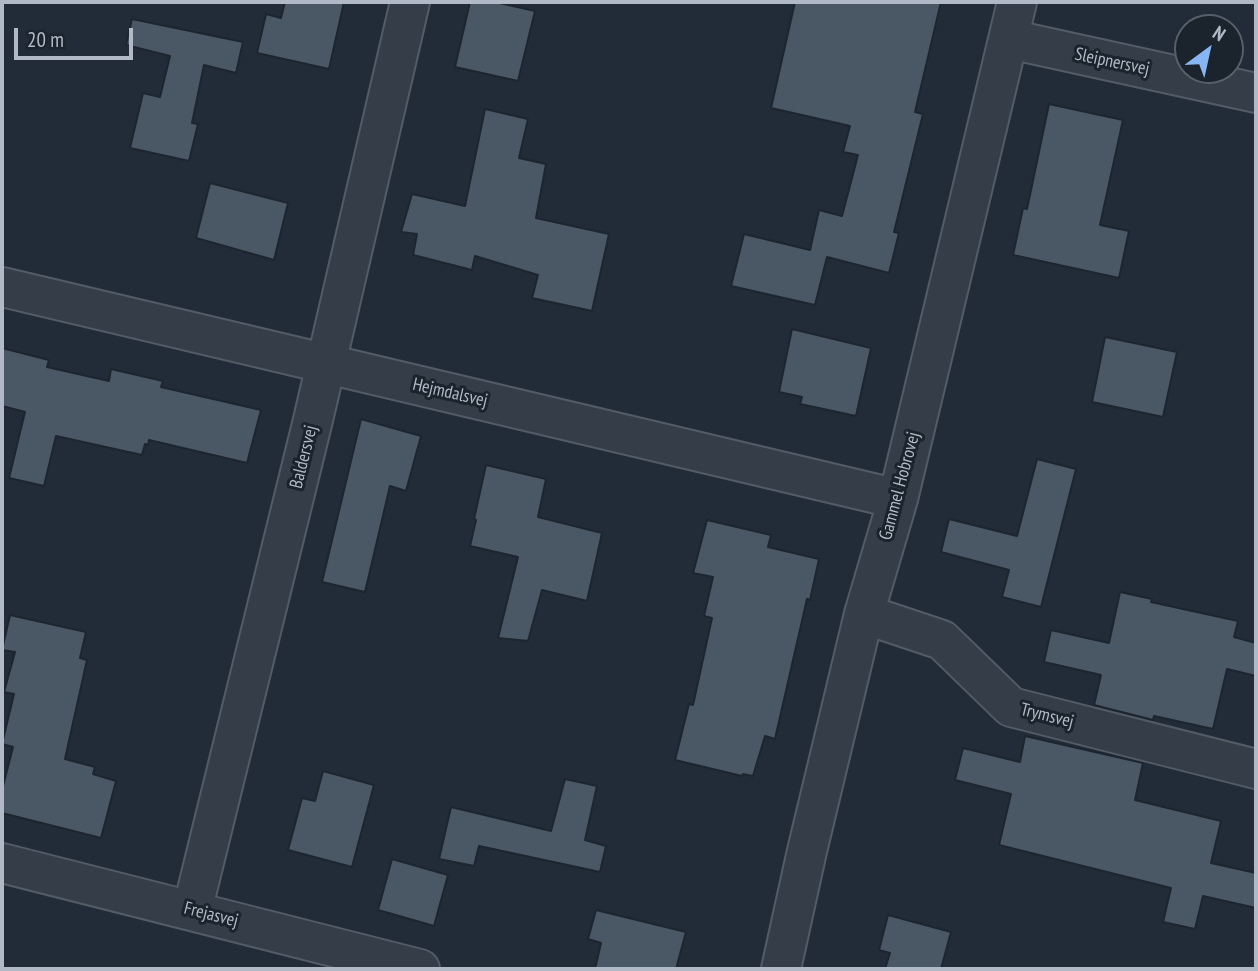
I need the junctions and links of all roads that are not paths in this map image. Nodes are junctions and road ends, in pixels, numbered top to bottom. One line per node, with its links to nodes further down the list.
1 (410, 2): 6 (street, Baldersvej)
2 (1017, 2): 3 (street, Gammel Hobrovej)
3 (1009, 39): 4 (street, Sleipnersvej); 7 (street, Gammel Hobrovej)
4 (1256, 93)
5 (2, 287): 6 (street, Hejmdalsvej)
6 (326, 363): 7 (street, Hejmdalsvej); 11 (street, Baldersvej)
7 (898, 499): 8 (street, Gammel Hobrovej)
8 (864, 614): 9 (street, Trymsvej); 13 (street, Gammel Hobrovej)
9 (1256, 769)
10 (2, 863): 11 (street, Frejasvej)
11 (192, 911): 12 (street, Frejasvej)
12 (420, 969)
13 (781, 969)

